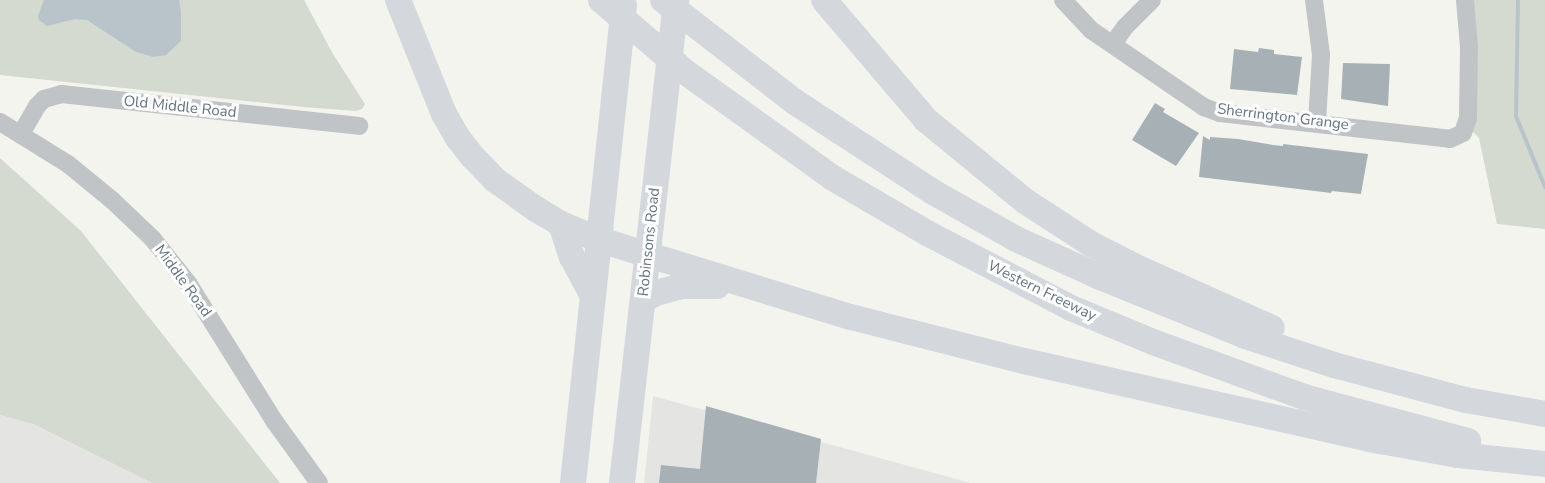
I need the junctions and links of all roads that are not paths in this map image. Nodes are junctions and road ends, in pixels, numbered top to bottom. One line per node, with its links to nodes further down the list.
1 (398, 0): 15 (highway)
2 (663, 0): 21 (highway)
3 (676, 0): 17 (highway, Robinsons Road)
4 (824, 0): 21 (highway)
5 (1063, 0): 10 (street, Sherrington Grange)
6 (1152, 0): 10 (street)
7 (1314, 0): 12 (street)
8 (1465, 0): 12 (street, Sherrington Grange)
9 (609, 1): 16 (highway); 22 (highway, Western Freeway)
10 (1113, 44): 12 (street, Sherrington Grange)
11 (0, 122): 14 (street, Middle Road)
12 (1317, 122)
13 (359, 126): 14 (street, Old Middle Road)
14 (21, 134): 24 (street, Middle Road)
15 (561, 224): 16 (highway); 19 (highway)
16 (600, 240): 17 (highway); 19 (highway)
17 (648, 256): 18 (highway); 20 (highway, Robinsons Road)
18 (762, 291): 20 (highway); 23 (highway)
19 (593, 296): 25 (highway)
20 (643, 300): 26 (highway, Robinsons Road)
21 (1539, 413)
22 (1545, 457)
23 (1545, 464)
24 (319, 483)
25 (573, 483)
26 (622, 483)

